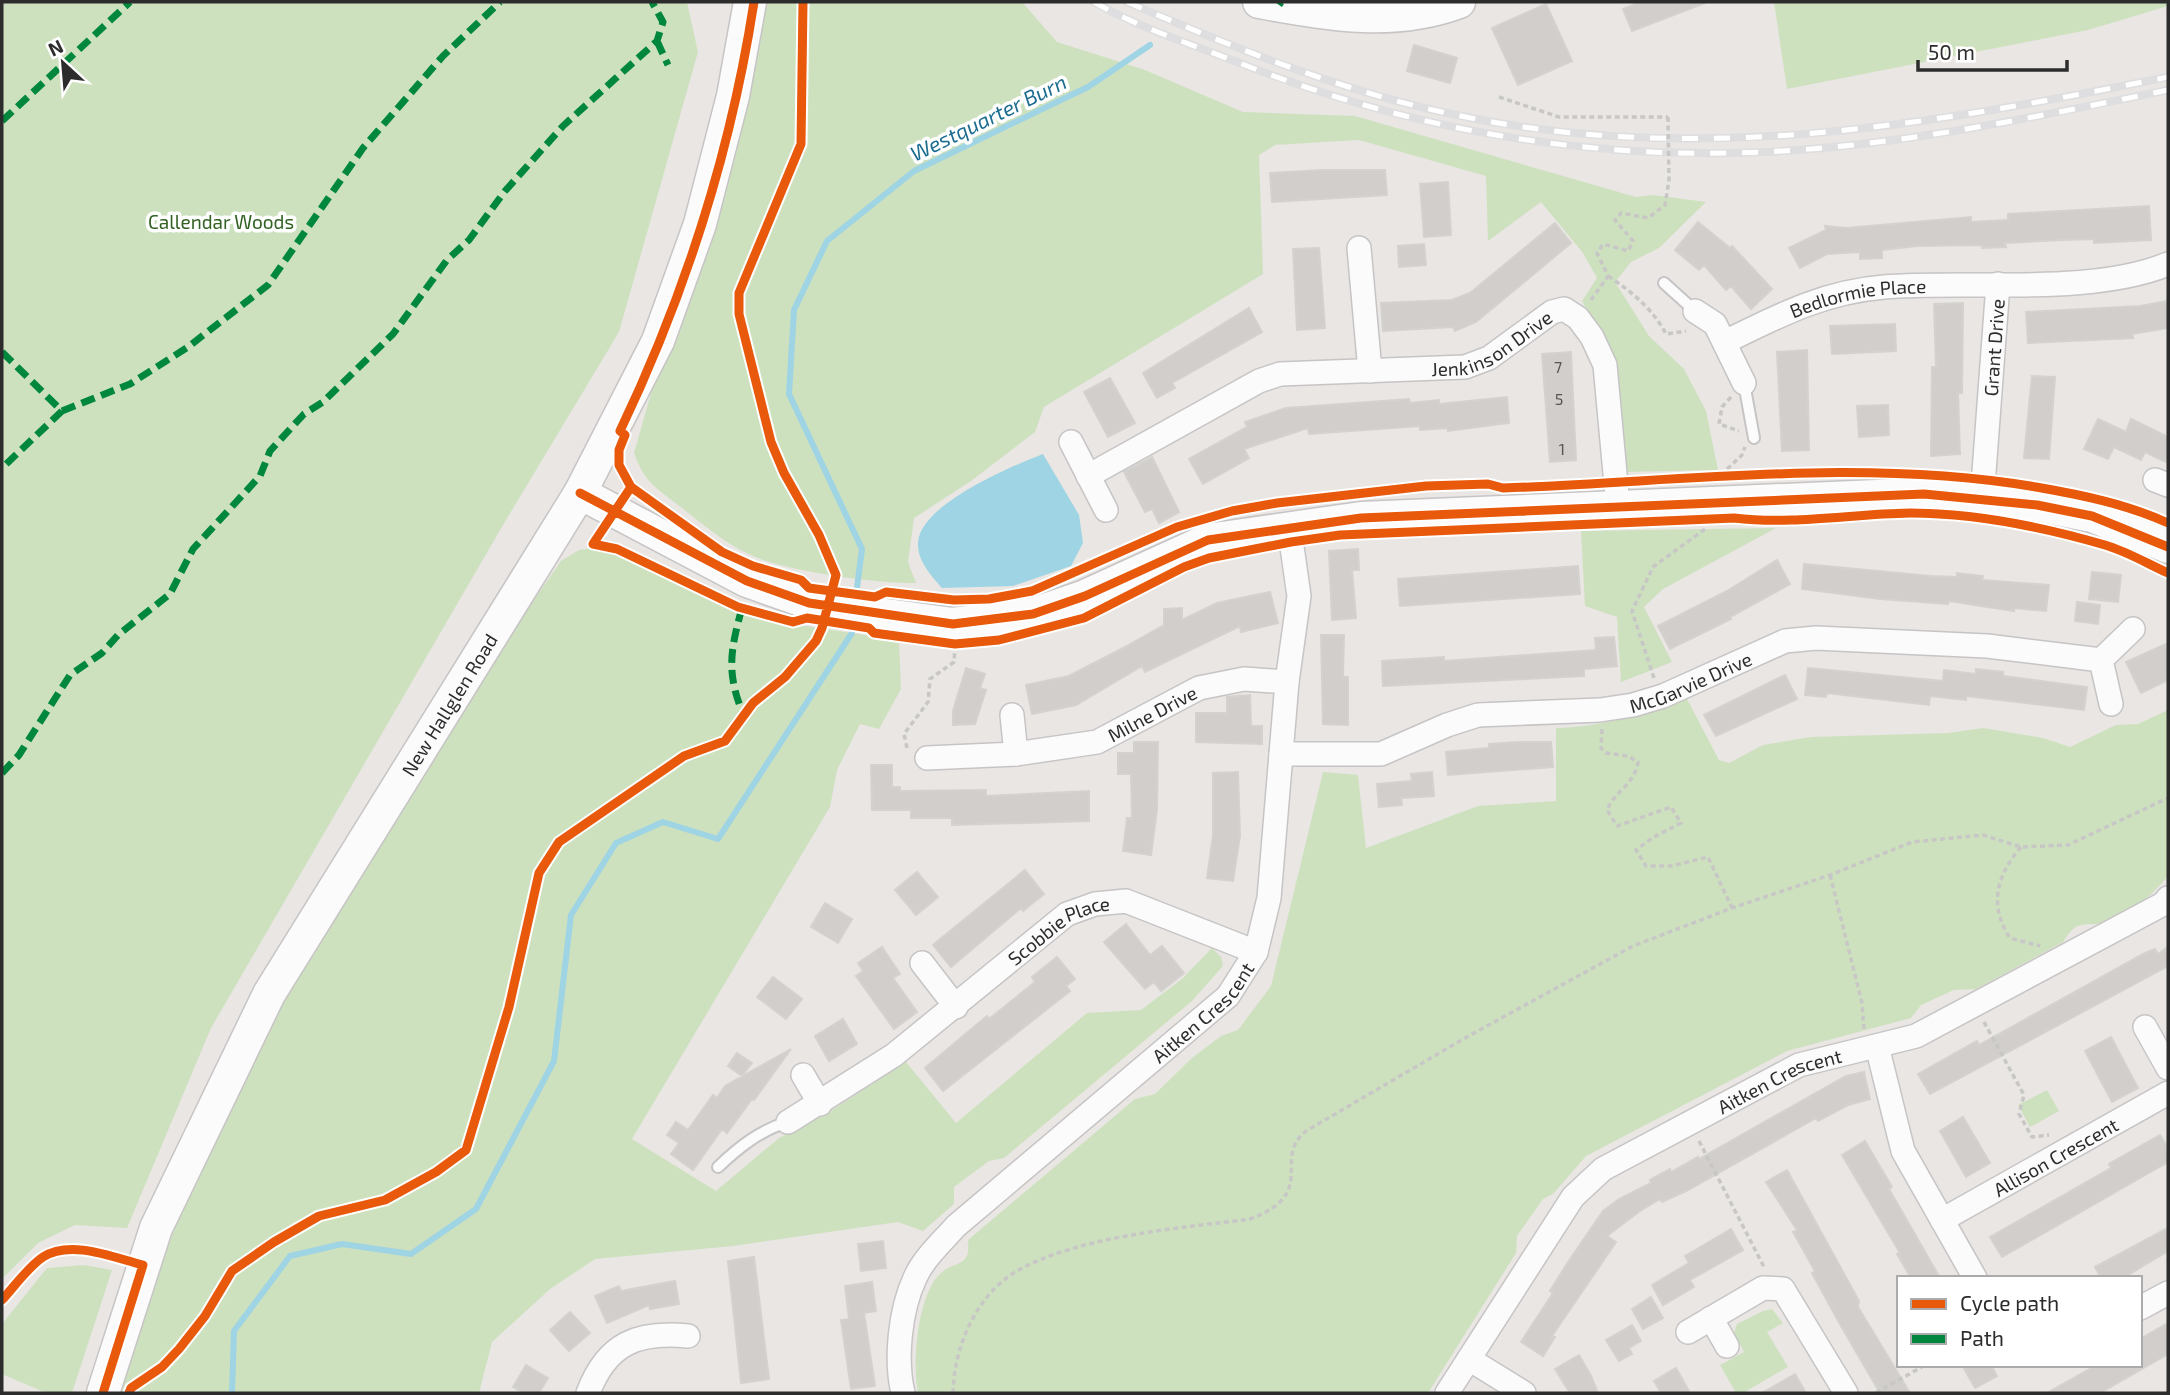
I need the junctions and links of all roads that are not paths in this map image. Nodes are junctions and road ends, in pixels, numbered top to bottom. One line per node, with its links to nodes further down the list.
1 (750, 2): 15 (street, New Hallglen Road)
2 (1259, 2): 3 (street)
3 (1459, 2)
4 (1359, 248): 10 (street)
5 (2168, 264): 7 (street, Grant Drive)
6 (1664, 283): 8 (lane)
7 (1998, 284): 9 (street, Bedlormie Place); 16 (street, Grant Drive)
8 (1699, 314): 9 (street)
9 (1725, 342): 11 (street)
10 (1370, 371): 14 (street, Jenkinson Drive); 17 (street, Jenkinson Drive)
11 (1744, 383): 12 (lane)
12 (1754, 438)
13 (1071, 442): 14 (street)
14 (1088, 476): 18 (street)
15 (580, 493): 19 (street, bridge); 50 (street, New Hallglen Road)
16 (1982, 499): 17 (street); 20 (street)
17 (1618, 506): 19 (street)
18 (1107, 510)
19 (1289, 526): 23 (street, Aitken Crescent)
20 (2168, 547)
21 (2133, 629): 22 (street)
22 (2101, 660): 24 (street); 27 (street, McGarvie Drive)
23 (1287, 682): 26 (street, Milne Drive); 27 (street, Aitken Crescent)
24 (2111, 705)
25 (1012, 715): 26 (street)
26 (1016, 754): 28 (street, Milne Drive)
27 (1281, 754): 30 (street, Aitken Crescent)
28 (927, 758)
29 (2168, 898): 34 (street, Aitken Crescent)
30 (1256, 952): 32 (street, Scobbie Place); 52 (street, Aitken Crescent)
31 (922, 963): 32 (street)
32 (956, 1007): 38 (street, Scobbie Place)
33 (2146, 1027): 35 (street)
34 (1870, 1047): 41 (street); 49 (street, Aitken Crescent)
35 (2168, 1068)
36 (803, 1075): 38 (street)
37 (2168, 1093): 41 (street, Allison Crescent)
38 (820, 1104): 39 (street, Scobbie Place)
39 (788, 1122): 40 (lane, Scobbie Place)
40 (718, 1167)
41 (1941, 1220): 42 (street)
42 (1974, 1276)
43 (2168, 1293): 44 (street)
44 (2142, 1307)
45 (1711, 1318): 46 (street); 48 (street); 55 (street)
46 (1688, 1332)
47 (688, 1336): 51 (street)
48 (1727, 1346)
49 (1469, 1359): 53 (street, Aitken Crescent); 54 (street)
50 (103, 1393)
51 (588, 1393)
52 (902, 1393)
53 (1447, 1393)
54 (1524, 1393)
55 (1846, 1393)

